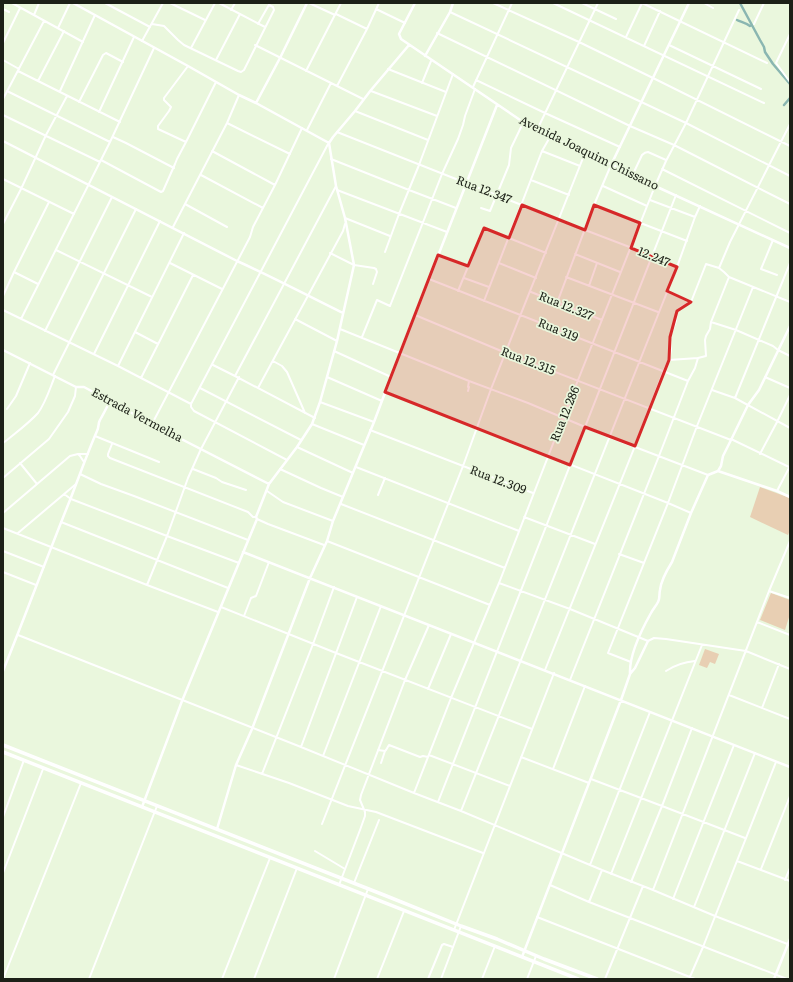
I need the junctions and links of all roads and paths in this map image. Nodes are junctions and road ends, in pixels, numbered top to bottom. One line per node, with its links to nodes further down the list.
1 (12, 3): 25 (street)
2 (39, 3): 36 (street)
3 (71, 3): 39 (street); 51 (street)
4 (105, 3): 49 (street)
5 (163, 3): 46 (street)
6 (170, 3): 41 (street)
7 (215, 3): 41 (street)
8 (219, 3): 29 (street)
9 (235, 3): 29 (street)
10 (308, 3): 38 (street); 73 (street)
11 (341, 3): 38 (street)
12 (379, 3): 30 (street)
13 (415, 3): 45 (street)
14 (454, 3): 35 (street)
15 (492, 3): 32 (street)
16 (512, 3): 32 (street)
17 (553, 3): 42 (street)
18 (582, 3): 28 (street)
19 (598, 3): 28 (street)
20 (642, 3): 33 (street); 58 (street)
21 (689, 3): 44 (street)
22 (704, 3): 26 (street)
23 (764, 3): 48 (street)
24 (269, 4): 47 (street); 50 (street)
25 (20, 8): 36 (street); 63 (street)
26 (713, 8)
27 (3, 9): 34 (street)
28 (595, 9): 40 (street); 42 (street)
29 (231, 10): 37 (street)
30 (376, 10): 45 (street); 52 (street)
31 (739, 10): 62 (street, Rua 12.286)
32 (508, 11): 55 (street); 61 (street)
33 (660, 11): 44 (street); 67 (street)
34 (9, 12)
35 (450, 12): 54 (street); 55 (street)
36 (34, 14): 43 (street)
37 (240, 14): 47 (street); 75 (street)
38 (336, 14): 52 (street); 84 (street)
39 (95, 15): 57 (street); 60 (street)
40 (616, 19)
41 (206, 20): 69 (street)
42 (589, 20): 58 (street); 61 (street)
43 (44, 21): 51 (street); 83 (street)
44 (680, 21): 62 (street); 66 (street)
45 (405, 23): 65 (street, Avenida Joaquim Chissano)
46 (152, 24): 49 (street); 69 (street)
47 (258, 24): 50 (street)
48 (754, 24)
49 (150, 27): 59 (street)
50 (265, 27): 64 (street)
51 (58, 28): 53 (street)
52 (367, 29): 94 (street)
53 (64, 31): 60 (street); 89 (street)
54 (437, 33): 71 (street); 72 (street)
55 (498, 34): 72 (street); 80 (street)
56 (790, 34): 91 (street)
57 (134, 37): 59 (street); 77 (street)
58 (626, 37): 67 (street)
59 (142, 41): 68 (street)
60 (83, 42): 100 (street)
61 (579, 42): 80 (street); 87 (street)
62 (724, 42): 78 (street); 81 (street, Rua 12.286)
63 (3, 43)
64 (255, 45): 73 (street); 75 (street)
65 (408, 45): 71 (street, Avenida Joaquim Chissano); 82 (street)
66 (669, 45): 70 (street); 81 (street)
67 (644, 46): 70 (street)
68 (154, 48): 79 (street); 118 (street)
69 (191, 48): 75 (street)
70 (664, 55): 86 (street); 87 (street)
71 (424, 56): 76 (street, Avenida Joaquim Chissano)
72 (486, 57): 88 (street); 98 (street)
73 (280, 58): 84 (street); 110 (street)
74 (3, 60): 83 (street)
75 (216, 60)
76 (431, 61): 85 (street, Avenida Joaquim Chissano); 93 (street)
77 (123, 62): 107 (street); 113 (street)
78 (767, 63)
79 (188, 66): 90 (street); 135 (street)
80 (567, 66): 98 (street); 108 (street)
81 (712, 66): 86 (street, Rua 12.286); 96 (street)
82 (388, 69): 93 (street); 97 (street)
83 (18, 70): 89 (street); 99 (street)
84 (306, 71): 92 (street)
85 (453, 74): 95 (street, Avenida Joaquim Chissano); 101 (street)
86 (708, 76): 105 (street, Rua 12.286); 109 (street)
87 (653, 78): 105 (street); 108 (street)
88 (476, 80): 95 (street); 114 (street)
89 (38, 81): 100 (street)
90 (216, 82): 102 (street); 135 (street)
91 (790, 82)
92 (331, 83): 94 (street); 125 (street)
93 (422, 83): 101 (street)
94 (337, 86): 106 (street)
95 (474, 88): 111 (street, Avenida Joaquim Chissano); 154 (street)
96 (761, 89)
97 (370, 90): 106 (street); 117 (street)
98 (556, 90): 114 (street); 123 (street)
99 (7, 91): 104 (street); 116 (street)
100 (60, 91): 103 (street)
101 (446, 92): 117 (street)
102 (239, 95): 110 (street); 120 (street)
103 (67, 96): 107 (street); 116 (street)
104 (3, 99)
105 (697, 99): 121 (street, Rua 12.286); 133 (street)
106 (364, 100): 112 (street)
107 (79, 102): 113 (street)
108 (642, 102): 121 (street); 123 (street)
109 (764, 102)
110 (256, 103): 124 (street)
111 (497, 105): 119 (street, Avenida Joaquim Chissano); 160 (street)
112 (355, 111): 127 (street); 131 (street)
113 (99, 112): 118 (street)
114 (545, 113): 126 (street); 139 (street)
115 (3, 115): 128 (street)
116 (57, 116): 128 (street); 134 (street)
117 (437, 116): 131 (street)
118 (120, 122): 129 (street)
119 (523, 122): 126 (street, Avenida Joaquim Chissano); 170 (street)
120 (227, 123): 141 (street); 143 (street)
121 (686, 123): 137 (street, Rua 12.286); 150 (street)
122 (790, 124): 133 (street)
123 (630, 126): 137 (street); 139 (street)
124 (302, 128): 125 (street); 143 (street)
125 (307, 130): 136 (street)
126 (537, 130): 130 (street, Avenida Joaquim Chissano)
127 (337, 132): 136 (street); 148 (street, Rua 12.347)
128 (46, 135): 144 (street); 147 (street)
129 (113, 137): 134 (street); 152 (street)
130 (550, 137): 140 (street); 142 (street, Avenida Joaquim Chissano)
131 (428, 140): 148 (street)
132 (3, 141): 144 (street)
133 (781, 141): 138 (street); 150 (street)
134 (110, 142): 147 (street)
135 (186, 142): 152 (street)
136 (329, 143): 145 (street); 231 (street)
137 (674, 145): 146 (street, Rua 12.286); 166 (street)
138 (790, 146)
139 (620, 147): 149 (street)
140 (542, 151): 151 (street); 159 (street)
141 (212, 152): 156 (street); 162 (street)
142 (586, 153): 149 (street, Avenida Joaquim Chissano); 151 (street)
143 (290, 154): 162 (street)
144 (35, 158): 161 (street); 167 (street)
145 (332, 159): 163 (street); 169 (street)
146 (666, 160): 153 (street, Rua 12.286); 155 (street)
147 (101, 161): 152 (street); 161 (street)
148 (419, 165): 154 (street, Rua 12.347); 169 (street)
149 (611, 165): 155 (street, Avenida Joaquim Chissano); 164 (street)
150 (768, 165): 157 (street); 166 (street)
151 (580, 166): 171 (street)
152 (174, 168)
153 (662, 169): 165 (street, Rua 12.286); 188 (street)
154 (442, 174): 160 (street, Rua 12.347); 174 (street)
155 (633, 174): 165 (street, Avenida Joaquim Chissano)
156 (201, 175): 177 (street); 183 (street)
157 (790, 176)
158 (3, 179): 167 (street)
159 (531, 180): 171 (street); 179 (street)
160 (467, 184): 170 (street, Rua 12.347); 184 (street)
161 (88, 185): 173 (street); 189 (street)
162 (275, 185): 183 (street)
163 (336, 186): 168 (street); 242 (street)
164 (602, 186): 180 (street); 181 (street)
165 (655, 186): 172 (street, Avenida Joaquim Chissano); 175 (street, Rua 12.286)
166 (757, 187): 178 (street); 188 (street)
167 (21, 189): 176 (street); 198 (street)
168 (337, 190): 190 (street); 192 (street)
169 (409, 190): 174 (street); 190 (street)
170 (496, 195): 179 (street, Rua 12.347); 185 (street)
171 (569, 195): 193 (street)
172 (676, 195): 182 (street, Avenida Joaquim Chissano); 186 (street)
173 (112, 196): 187 (street); 220 (street)
174 (432, 199): 184 (street); 196 (street)
175 (650, 200): 181 (street, Rua 12.286); 186 (street)
176 (49, 202): 189 (street); 230 (street)
177 (185, 204): 200 (street); 201 (street)
178 (790, 204)
179 (522, 205): 193 (street, Rua 12.347); 208 (street)
180 (594, 205): 197 (street); 202 (street)
181 (647, 206): 197 (street, Rua 12.286)
182 (700, 206): 191 (street); 199 (street, Avenida Joaquim Chissano)
183 (263, 208): 221 (street)
184 (456, 208): 203 (street)
185 (481, 208)
186 (672, 208): 191 (street); 204 (street)
187 (136, 209): 194 (street); 233 (street)
188 (746, 211): 199 (street); 206 (street)
189 (74, 214): 213 (street)
190 (399, 214): 196 (street); 207 (street)
191 (695, 217): 209 (street)
192 (345, 218): 195 (street); 207 (street)
193 (559, 220): 202 (street, Rua 12.347); 216 (street)
194 (160, 221): 200 (street); 244 (street)
195 (346, 223): 215 (street); 226 (street)
196 (423, 223): 203 (street); 276 (street)
197 (640, 223): 204 (street); 211 (street, Rua 12.286)
198 (3, 224)
199 (739, 224): 210 (street, Avenida Joaquim Chissano); 229 (street)
200 (173, 227): 205 (street)
201 (227, 227)
202 (585, 230): 211 (street, Rua 12.347); 217 (street)
203 (447, 232): 218 (street)
204 (663, 232): 209 (street); 219 (street)
205 (184, 233): 221 (street); 222 (street)
206 (790, 233)
207 (390, 236): 214 (street)
208 (509, 238): 216 (street); 223 (street); 227 (street)
209 (687, 240): 228 (street)
210 (773, 240): 212 (street, Avenida Joaquim Chissano); 235 (street)
211 (630, 248): 219 (street, 12.247); 232 (street, Rua 12.286)
212 (790, 248)
213 (56, 250): 220 (street); 241 (street)
214 (384, 252)
215 (330, 253): 226 (street); 253 (street)
216 (546, 253): 239 (street)
217 (575, 254): 225 (street); 236 (street)
218 (438, 255): 227 (street); 240 (street)
219 (653, 256): 228 (street, 12.247); 261 (street)
220 (80, 261): 233 (street); 274 (street)
221 (238, 261): 231 (street); 248 (street)
222 (170, 263): 234 (street); 256 (street)
223 (499, 263): 239 (street); 246 (street)
224 (790, 263): 255 (street)
225 (597, 264): 232 (street); 245 (street)
226 (354, 265): 243 (street); 264 (street)
227 (468, 266): 238 (street)
228 (677, 267): 250 (street)
229 (719, 268): 237 (street); 258 (street)
230 (14, 272): 241 (street); 254 (street)
231 (261, 272): 242 (street); 295 (street)
232 (620, 272): 252 (street, Rua 12.286)
233 (104, 273): 244 (street); 279 (street)
234 (193, 275): 248 (street); 280 (street)
235 (777, 275)
236 (566, 277): 245 (street); 260 (street)
237 (729, 277): 247 (street); 270 (street)
238 (464, 278): 246 (street); 249 (street)
239 (536, 278): 251 (street)
240 (429, 279): 249 (street, Rua 319); 265 (street)
241 (38, 284): 267 (street)
242 (284, 284): 253 (street); 299 (street)
243 (373, 284)
244 (128, 285): 256 (street); 288 (street)
245 (589, 286): 252 (street)
246 (489, 287): 257 (street)
247 (754, 287): 255 (street); 273 (street)
248 (222, 289): 317 (street)
249 (458, 291): 257 (street, Rua 319)
250 (667, 291): 258 (street); 263 (street)
251 (531, 292): 260 (street, Rua 12.327); 266 (street)
252 (612, 294): 261 (street); 269 (street, Rua 12.286)
253 (308, 295): 264 (street); 268 (street)
254 (3, 296)
255 (776, 296): 259 (street); 277 (street)
256 (152, 297): 275 (street)
257 (484, 301): 266 (street, Rua 319)
258 (692, 302): 291 (street)
259 (790, 302)
260 (557, 303): 269 (street, Rua 12.327)
261 (634, 303): 263 (street); 287 (street)
262 (3, 310): 267 (street)
263 (658, 312): 293 (street)
264 (344, 313): 272 (street)
265 (415, 315): 285 (street); 286 (street, Rua 12.315)
266 (522, 316): 281 (street, Rua 319); 286 (street)
267 (21, 319): 274 (street)
268 (295, 320): 278 (street); 292 (street)
269 (602, 320): 281 (street, Rua 12.286)
270 (711, 322): 273 (street); 290 (street)
271 (790, 326): 283 (street)
272 (340, 329): 276 (street); 278 (street)
273 (736, 330): 277 (street); 314 (street)
274 (45, 331): 279 (street)
275 (135, 332): 280 (street); 296 (street)
276 (362, 337): 285 (street)
277 (759, 340): 283 (street); 319 (street)
278 (337, 341): 282 (street)
279 (69, 343): 288 (street); 298 (street)
280 (158, 344): 304 (street)
281 (593, 344): 287 (street, Rua 319); 305 (street, Rua 12.286)
282 (334, 350): 301 (street); 302 (street)
283 (778, 350): 289 (street); 303 (street)
284 (3, 352): 294 (street, Estrada Vermelha)
285 (400, 353): 302 (street); 306 (street)
286 (506, 353): 305 (street, Rua 12.315); 312 (street)
287 (615, 353): 293 (street, Rua 319); 313 (street)
288 (94, 354): 296 (street)
289 (790, 356)
290 (698, 358): 291 (street); 307 (street)
291 (669, 360): 297 (street)
292 (273, 361): 310 (street); 329 (street)
293 (639, 362): 297 (street, Rua 319); 320 (street)
294 (30, 363): 298 (street, Estrada Vermelha); 327 (street)
295 (212, 365): 299 (street); 309 (street)
296 (118, 366): 304 (street)
297 (663, 372): 307 (street, Rua 319); 328 (street)
298 (54, 375): 308 (street, Estrada Vermelha); 347 (street)
299 (235, 376): 300 (street)
300 (239, 377): 310 (street); 323 (street)
301 (327, 377): 322 (street); 324 (street)
302 (391, 377): 316 (street)
303 (765, 377): 311 (street); 326 (street)
304 (141, 378): 317 (street)
305 (578, 380): 313 (street, Rua 12.315); 331 (street, Rua 12.286)
306 (469, 381): 312 (street); 315 (street)
307 (688, 381): 332 (street)
308 (76, 387): 321 (street, Estrada Vermelha); 361 (street)
309 (200, 388): 323 (street); 325 (street)
310 (258, 388): 329 (street)
311 (790, 388)
312 (492, 389): 331 (street); 340 (street)
313 (601, 389): 320 (street, Rua 12.315); 339 (street)
314 (712, 390): 319 (street); 338 (street)
315 (468, 391)
316 (386, 392): 322 (street); 340 (street)
317 (168, 393): 325 (street); 336 (street)
318 (790, 395): 335 (street)
319 (735, 398): 326 (street)
320 (625, 399): 328 (street, Rua 12.315); 344 (street)
321 (110, 401): 336 (street, Estrada Vermelha); 343 (street)
322 (382, 401): 334 (street)
323 (226, 402): 333 (street); 346 (street)
324 (320, 402): 330 (street); 334 (street)
325 (191, 404): 333 (street)
326 (748, 405): 335 (street); 345 (street)
327 (7, 409)
328 (649, 409): 332 (street, Rua 12.315); 350 (street)
329 (305, 413): 330 (street)
330 (315, 418): 337 (street)
331 (563, 418): 339 (street); 356 (street, Rua 12.286)
332 (673, 418): 338 (street, Rua 12.315); 357 (street)
333 (215, 422): 352 (street); 358 (street)
334 (374, 422): 342 (street)
335 (777, 422): 341 (street); 355 (street)
336 (152, 424): 352 (street, Estrada Vermelha)
337 (312, 424): 346 (street); 349 (street)
338 (697, 426): 345 (street, Rua 12.315); 363 (street)
339 (585, 427): 344 (street); 362 (street)
340 (477, 428): 356 (street); 365 (street)
341 (790, 428)
342 (370, 430): 349 (street); 365 (street, Rua 12.309)
343 (95, 436): 348 (street); 354 (street)
344 (609, 437): 350 (street); 372 (street)
345 (731, 439): 355 (street, Rua 12.315); 369 (street)
346 (302, 440): 351 (street)
347 (3, 443)
348 (112, 444): 360 (street); 380 (street)
349 (364, 445): 364 (street)
350 (635, 446): 357 (street); 379 (street)
351 (297, 447): 358 (street); 370 (street)
352 (201, 449): 367 (street); 378 (street, Estrada Vermelha)
353 (78, 454): 354 (street); 359 (street); 376 (street)
354 (88, 454): 359 (street)
355 (760, 454): 366 (street, Rua 12.315)
356 (548, 456): 362 (street); 385 (street, Rua 12.286)
357 (659, 456): 363 (street); 386 (street)
358 (287, 460): 368 (street)
359 (84, 462): 371 (street)
360 (159, 462)
361 (20, 463): 374 (street); 376 (street)
362 (570, 465): 372 (street); 401 (street)
363 (682, 465): 373 (street); 392 (street)
364 (356, 466): 370 (street); 375 (street)
365 (462, 466): 385 (street, Rua 12.309); 391 (street)
366 (790, 466): 383 (street)
367 (193, 469): 380 (street); 381 (street)
368 (280, 469): 378 (street); 388 (street)
369 (718, 471): 373 (street); 383 (street)
370 (353, 473): 388 (street)
371 (80, 474): 377 (street); 394 (street)
372 (594, 475): 379 (street); 405 (street)
373 (708, 476): 396 (street)
374 (3, 478)
375 (385, 478): 387 (street); 391 (street)
376 (37, 484): 395 (street)
377 (76, 484): 384 (street); 390 (street)
378 (269, 484): 382 (street)
379 (620, 484): 386 (street); 411 (street)
380 (185, 488): 394 (street); 398 (street)
381 (246, 490)
382 (266, 491): 398 (street); 399 (street)
383 (777, 491): 389 (street)
384 (64, 494): 390 (street); 404 (street)
385 (534, 494): 397 (street, Rua 12.286)
386 (644, 494): 392 (street); 416 (street)
387 (378, 495)
388 (343, 497): 393 (street)
389 (790, 497)
390 (71, 499): 400 (street); 406 (street)
391 (448, 503): 403 (street); 408 (street)
392 (668, 503): 396 (street); 420 (street)
393 (341, 504): 399 (street); 408 (street)
394 (176, 512): 406 (street); 407 (street)
395 (3, 513)
396 (691, 513): 451 (street)
397 (524, 517): 401 (street); 403 (street, Rua 12.286)
398 (256, 518): 407 (street); 412 (street)
399 (333, 521): 409 (street)
400 (61, 522): 413 (street); 417 (street)
401 (546, 525): 405 (street); 431 (street)
402 (3, 528): 404 (street)
403 (519, 530): 422 (street, Rua 12.286)
404 (18, 534): 413 (street)
405 (571, 534): 411 (street); 435 (street)
406 (167, 536): 417 (street); 419 (street)
407 (248, 540): 415 (street)
408 (433, 540): 422 (street); 424 (street)
409 (326, 541): 412 (street); 424 (street)
410 (790, 541): 432 (street)
411 (595, 544): 439 (street)
412 (324, 545): 425 (street)
413 (52, 547): 421 (street); 427 (street)
414 (3, 551): 421 (street)
415 (243, 552): 418 (street); 419 (street)
416 (619, 554): 420 (street); 443 (street)
417 (157, 560): 427 (street); 430 (street)
418 (269, 562): 425 (street); 442 (street)
419 (239, 563): 430 (street)
420 (644, 563): 446 (street)
421 (44, 567): 428 (street)
422 (505, 568): 426 (street, Rua 12.286)
423 (3, 572): 428 (street)
424 (419, 577): 436 (street); 441 (street)
425 (310, 578): 429 (street); 447 (street)
426 (499, 583): 431 (street); 436 (street, Rua 12.286)
427 (146, 585): 440 (street)
428 (36, 586): 449 (street)
429 (334, 587): 433 (street); 454 (street)
430 (228, 588): 438 (street)
431 (521, 591): 435 (street); 457 (street)
432 (769, 591): 434 (street); 444 (street)
433 (357, 596): 437 (street); 458 (street)
434 (790, 598)
435 (545, 600): 439 (street); 459 (street)
436 (490, 605): 453 (street, Rua 12.286)
437 (380, 606): 441 (street); 461 (street)
438 (221, 607): 440 (street); 442 (street)
439 (570, 609): 443 (street); 465 (street)
440 (218, 612): 478 (street)
441 (404, 615): 445 (street); 467 (street)
442 (244, 616): 447 (street)
443 (594, 619): 446 (street); 472 (street)
444 (757, 622): 450 (street); 456 (street)
445 (429, 625): 448 (street); 471 (street)
446 (618, 628): 451 (street); 462 (street)
447 (289, 634): 454 (street); 486 (street)
448 (451, 634): 453 (street); 474 (street)
449 (18, 635): 466 (street); 478 (street)
450 (790, 635)
451 (640, 637): 452 (street); 462 (street)
452 (648, 641): 455 (street); 470 (street)
453 (475, 643): 457 (street); 476 (street, Rua 12.286)
454 (313, 644): 458 (street); 489 (street)
455 (702, 644): 456 (street); 460 (street)
456 (746, 651): 463 (street); 475 (street)
457 (497, 652): 459 (street); 479 (street)
458 (336, 653): 461 (street); 492 (street)
459 (521, 661): 465 (street); 482 (street)
460 (695, 661): 468 (street); 484 (street)
461 (358, 662): 467 (street); 498 (street)
462 (631, 662): 470 (street)
463 (779, 664): 464 (street); 480 (street)
464 (790, 669)
465 (545, 670): 469 (street)
466 (3, 671)
467 (382, 671): 471 (street); 505 (street)
468 (666, 671)
469 (554, 673): 472 (street); 487 (street)
470 (630, 674): 477 (street)
471 (405, 680): 474 (street); 493 (street)
472 (570, 680): 473 (street)
473 (586, 686): 477 (street); 508 (street)
474 (428, 689): 476 (street)
475 (729, 695): 480 (street); 488 (street)
476 (451, 698): 479 (street); 497 (street, Rua 12.286)
477 (621, 700): 481 (street); 512 (street)
478 (182, 701): 486 (street); 520 (street)
479 (475, 707): 482 (street); 503 (street)
480 (762, 708): 483 (street)
481 (650, 712): 484 (street); 516 (street)
482 (499, 717): 487 (street); 509 (street)
483 (790, 719)
484 (672, 720): 485 (street); 519 (street)
485 (692, 728): 488 (street); 524 (street)
486 (252, 729): 489 (street); 504 (street)
487 (532, 729): 499 (street)
488 (712, 736): 491 (street); 529 (street)
489 (276, 738): 492 (street); 510 (street)
490 (3, 744): 520 (highway)
491 (734, 745): 496 (street); 532 (street)
492 (300, 747): 498 (street)
493 (378, 750): 494 (street); 511 (street)
494 (385, 751): 497 (street); 502 (street)
495 (3, 752): 500 (highway)
496 (755, 753): 501 (street); 536 (street)
497 (428, 756): 503 (street); 517 (street, Rua 12.286)
498 (323, 757): 505 (street)
499 (521, 757): 508 (street); 515 (street)
500 (24, 760): 507 (highway); 530 (street)
501 (776, 762): 506 (street); 537 (street)
502 (381, 763)
503 (453, 764): 509 (street); 522 (street)
504 (236, 765): 510 (street); 535 (street)
505 (345, 766): 511 (street); 521 (street)
506 (790, 767)
507 (44, 768): 513 (highway); 549 (street)
508 (553, 769): 514 (street)
509 (477, 773): 515 (street); 527 (street)
510 (262, 774): 521 (street)
511 (368, 775): 517 (street); 526 (street)
512 (591, 779): 514 (street); 516 (street)
513 (81, 783): 525 (highway); 585 (street)
514 (589, 783): 540 (street)
515 (510, 786): 534 (street)
516 (620, 789): 519 (street); 543 (street)
517 (414, 793): 522 (street)
518 (790, 796): 548 (street)
519 (641, 797): 524 (street); 550 (street)
520 (144, 800): 523 (highway); 525 (street)
521 (332, 800): 526 (street); 533 (street)
522 (438, 802): 527 (street)
523 (157, 806): 528 (street); 535 (highway)
524 (662, 806): 529 (street); 553 (street)
525 (142, 807): 528 (highway)
526 (364, 810): 539 (street); 546 (street)
527 (461, 811): 534 (street)
528 (155, 812): 541 (highway); 586 (street)
529 (683, 814): 532 (street); 560 (street)
530 (3, 817)
531 (379, 820): 555 (street)
532 (704, 822): 536 (street); 562 (street)
533 (322, 824)
534 (495, 825): 539 (street); 540 (street)
535 (217, 829): 551 (highway)
536 (724, 830): 537 (street); 564 (street)
537 (745, 838): 542 (street)
538 (315, 851): 546 (street)
539 (483, 853): 569 (street)
540 (562, 854): 543 (street); 557 (street)
541 (270, 857): 544 (highway); 587 (street)
542 (737, 860): 548 (street); 566 (street)
543 (590, 866): 547 (street)
544 (297, 868): 556 (highway); 588 (street)
545 (790, 868): 552 (street)
546 (345, 869): 551 (street)
547 (602, 870): 550 (street); 563 (street)
548 (761, 870): 552 (street)
549 (3, 873)
550 (611, 874): 553 (street)
551 (341, 878): 555 (highway); 556 (street)
552 (785, 880): 554 (street)
553 (631, 882): 558 (street)
554 (790, 882)
555 (354, 883): 559 (highway)
556 (339, 885): 561 (highway)
557 (549, 885): 563 (street); 567 (street)
558 (643, 886): 560 (street); 568 (street)
559 (368, 889): 561 (street); 569 (highway)
560 (653, 890): 562 (street)
561 (366, 896): 565 (highway); 589 (street)
562 (673, 899): 564 (street)
563 (589, 902): 568 (street)
564 (694, 907): 566 (street)
565 (404, 910): 571 (highway); 590 (street)
566 (715, 916): 574 (street); 577 (street)
567 (537, 917): 578 (street); 579 (street)
568 (630, 918): 577 (street); 578 (street)
569 (456, 924): 570 (highway); 571 (street)
570 (461, 926): 572 (street); 579 (highway)
571 (454, 930): 572 (highway)
572 (459, 932): 575 (highway); 576 (street)
573 (790, 939): 574 (street)
574 (789, 944): 583 (street)
575 (495, 946): 581 (highway); 593 (street)
576 (453, 947): 591 (street); 592 (street)
577 (703, 947): 583 (street); 584 (street)
578 (618, 949): 584 (street); 597 (street)
579 (524, 950): 580 (highway); 581 (street)
580 (536, 956): 582 (street); 596 (highway)
581 (522, 957): 582 (highway)
582 (534, 961): 594 (street); 595 (highway)
583 (776, 974): 599 (street); 600 (street)
584 (690, 978): 598 (street)
585 (3, 979)
586 (89, 979)
587 (222, 979)
588 (254, 979)
589 (334, 979)
590 (377, 979)
591 (428, 979)
592 (441, 979)
593 (482, 979)
594 (527, 979)
595 (578, 979)
596 (597, 979)
597 (605, 979)
598 (695, 979)
599 (774, 979)
600 (787, 979)

